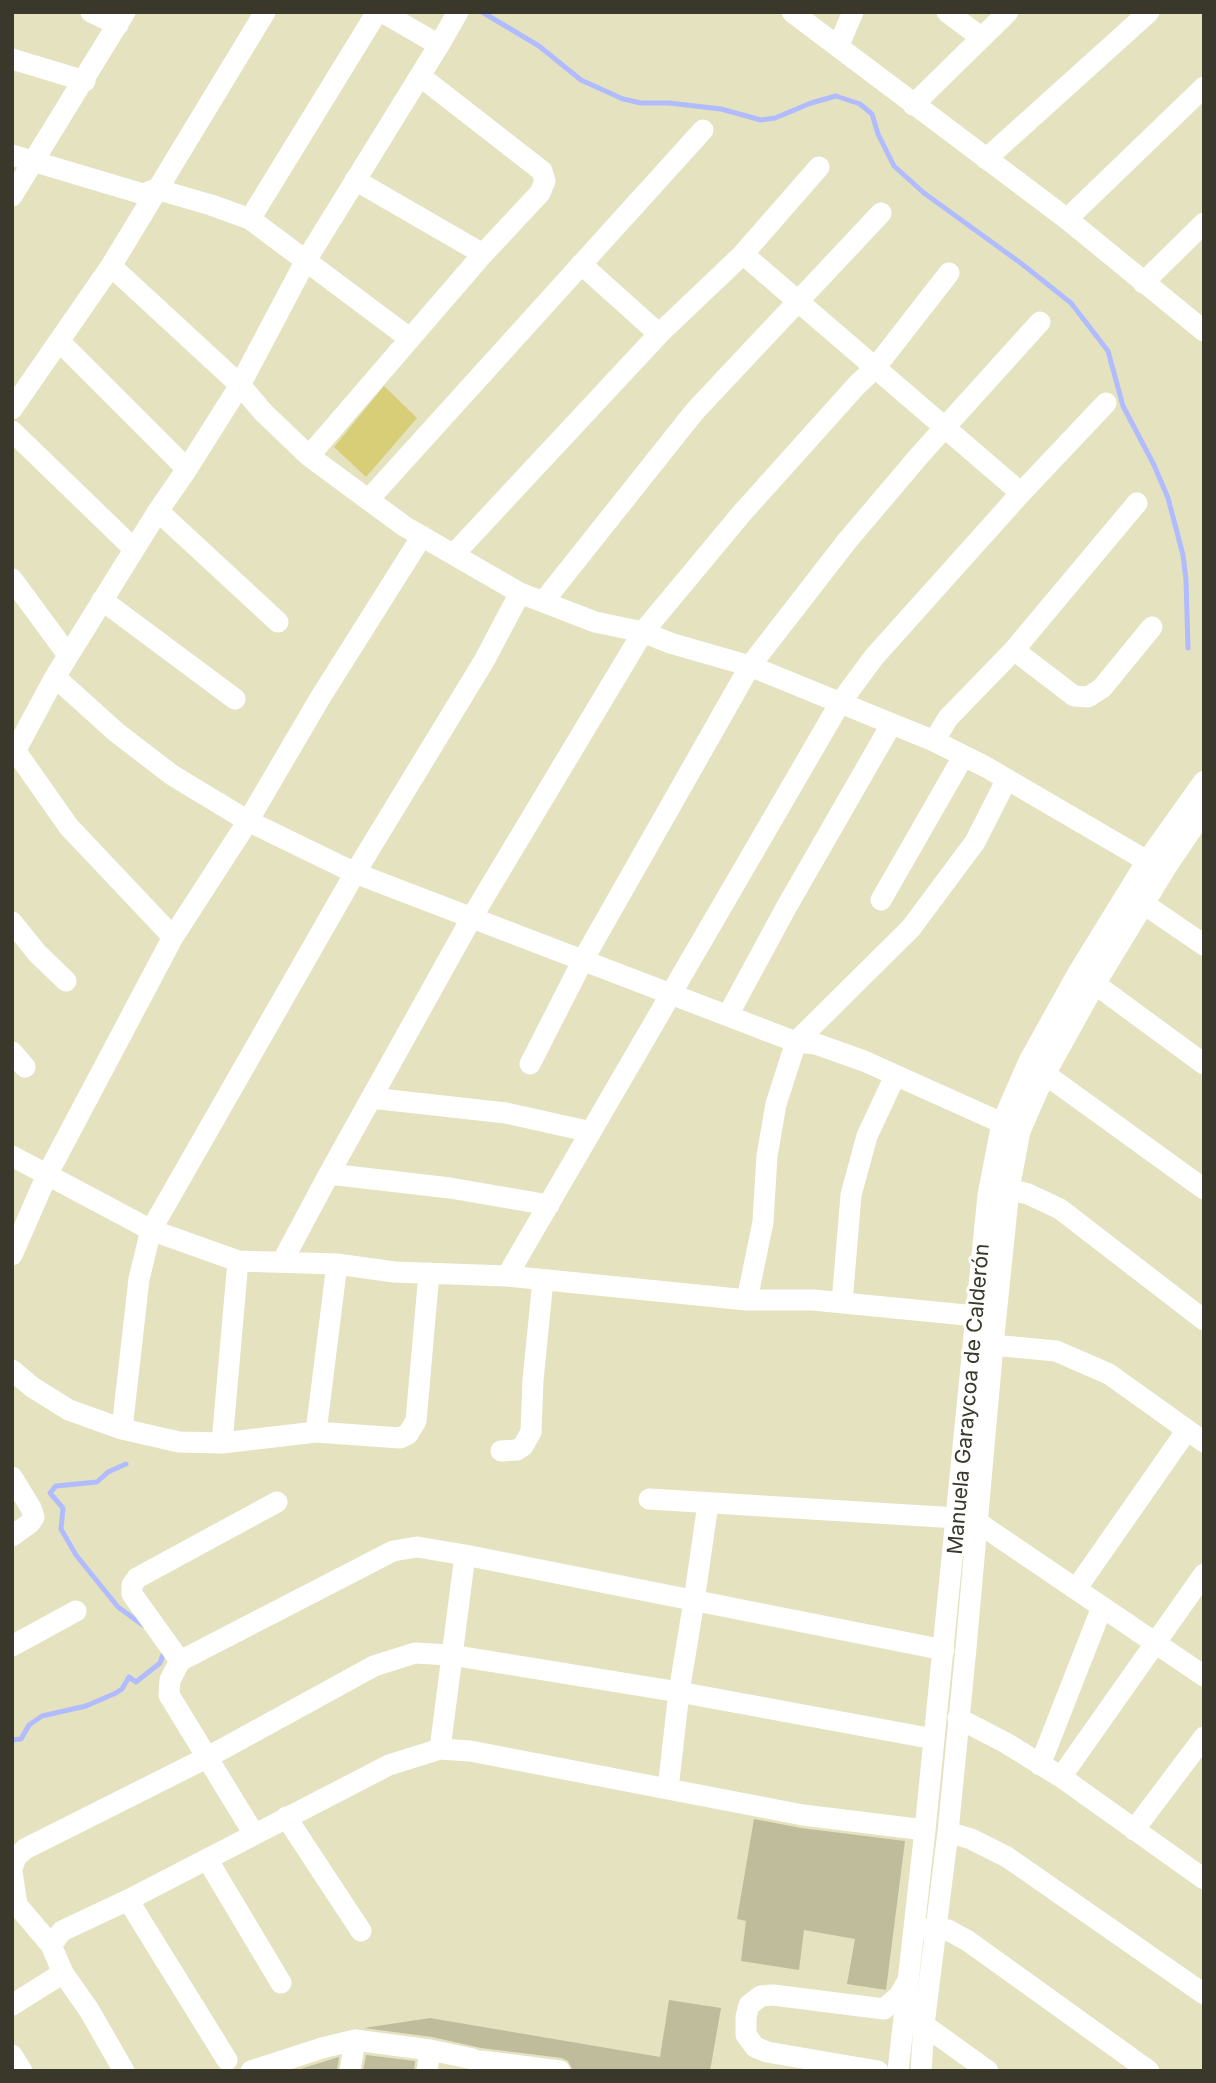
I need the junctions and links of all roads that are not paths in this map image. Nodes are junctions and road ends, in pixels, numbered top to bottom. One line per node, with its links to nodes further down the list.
1 (90, 12): 10 (street)
2 (265, 12): 25 (street)
3 (380, 12): 12 (street); 28 (street)
4 (457, 12): 12 (street)
5 (792, 12): 13 (street)
6 (853, 12): 13 (street)
7 (947, 12): 11 (street)
8 (1008, 12): 11 (street)
9 (1149, 12): 21 (street)
10 (122, 19): 16 (street)
11 (982, 38): 18 (street)
12 (439, 46): 15 (street)
13 (838, 47): 18 (street)
14 (12, 59): 16 (street)
15 (420, 76): 24 (street); 31 (street)
16 (85, 81): 22 (street)
17 (1204, 87): 29 (street)
18 (913, 105): 21 (street)
19 (703, 130): 34 (street)
20 (12, 155): 22 (street)
21 (986, 159): 29 (street)
22 (35, 161): 25 (street); 26 (street)
23 (819, 167): 32 (street)
24 (355, 180): 31 (street); 33 (street)
25 (156, 189): 28 (street); 35 (street)
26 (12, 196)
27 (881, 213): 38 (street)
28 (250, 219): 33 (street)
29 (1067, 219): 37 (street)
30 (1204, 223): 37 (street)
31 (483, 254): 42 (street)
32 (743, 254): 38 (street); 41 (street)
33 (305, 262): 42 (street); 45 (street)
34 (581, 264): 41 (street); 53 (street)
35 (111, 265): 43 (street); 45 (street)
36 (949, 273): 44 (street)
37 (1143, 283): 40 (street)
38 (797, 302): 44 (street); 62 (street)
39 (1040, 322): 48 (street)
40 (1204, 331)
41 (659, 334): 58 (street)
42 (409, 338): 50 (street)
43 (60, 342): 47 (street); 51 (street)
44 (875, 368): 48 (street); 65 (street)
45 (240, 385): 50 (street); 51 (street)
46 (1106, 403): 52 (street)
47 (12, 409)
48 (944, 427): 52 (street); 68 (street)
49 (12, 431): 57 (street)
50 (309, 456): 53 (street)
51 (187, 469): 55 (street)
52 (1021, 492): 71 (street)
53 (369, 499): 56 (street)
54 (1137, 503): 66 (street)
55 (158, 511): 57 (street); 63 (street)
56 (422, 536): 58 (street); 79 (street)
57 (134, 550): 61 (street)
58 (454, 554): 60 (street)
59 (12, 579): 67 (street)
60 (520, 593): 62 (street); 81 (street)
61 (102, 600): 67 (street); 70 (street)
62 (543, 602): 65 (street)
63 (278, 622)
64 (1153, 627): 66 (street)
65 (643, 632): 68 (street); 84 (street)
66 (1014, 650): 73 (street)
67 (68, 655): 69 (street)
68 (750, 666): 71 (street); 88 (street)
69 (55, 677): 74 (street); 79 (street)
70 (235, 699)
71 (840, 703): 72 (street); 91 (street)
72 (891, 725): 73 (street); 92 (street)
73 (934, 741): 75 (street)
74 (14, 752): 86 (street)
75 (963, 757): 76 (street); 82 (street)
76 (1010, 781): 80 (street); 93 (street)
77 (1204, 781): 80 (street, Manuela Garaycoa de Calderón)
78 (1204, 811): 83 (street, Manuela Garaycoa de Calderón)
79 (248, 821): 81 (street); 86 (street)
80 (1147, 861): 99 (street, Manuela Garaycoa de Calderón)
81 (355, 873): 84 (street); 107 (street)
82 (881, 900)
83 (1144, 904): 87 (street); 90 (street, Manuela Garaycoa de Calderón)
84 (472, 917): 88 (street); 98 (street)
85 (12, 922): 89 (street)
86 (173, 937): 103 (street)
87 (1204, 946)
88 (583, 960): 91 (street); 94 (street)
89 (66, 981)
90 (1095, 984): 95 (street); 96 (street, Manuela Garaycoa de Calderón)
91 (672, 993): 92 (street); 100 (street)
92 (728, 1015): 93 (street)
93 (806, 1043): 97 (street); 115 (street)
94 (530, 1064)
95 (1204, 1065)
96 (1045, 1074): 104 (street, Manuela Garaycoa de Calderón); 105 (street)
97 (895, 1076): 99 (street); 116 (street)
98 (371, 1098): 100 (street); 102 (street)
99 (1002, 1123): 117 (street, Manuela Garaycoa de Calderón)
100 (591, 1132): 106 (street)
101 (12, 1156): 103 (street)
102 (329, 1174): 106 (street); 110 (street)
103 (47, 1175): 107 (street); 108 (street)
104 (1009, 1189): 118 (street); 119 (street, Manuela Garaycoa de Calderón)
105 (1204, 1189)
106 (549, 1205): 113 (street)
107 (151, 1230): 109 (street); 121 (street)
108 (12, 1255)
109 (238, 1261): 110 (street); 124 (street)
110 (282, 1262): 111 (street)
111 (337, 1264): 112 (street); 122 (street)
112 (429, 1273): 113 (street); 122 (street)
113 (507, 1276): 114 (street)
114 (543, 1280): 115 (street); 125 (street)
115 (757, 1300): 116 (street)
116 (842, 1303): 117 (street)
117 (976, 1316): 130 (street, Manuela Garaycoa de Calderón)
118 (1204, 1320)
119 (993, 1345): 123 (street); 130 (street, Manuela Garaycoa de Calderón)
120 (12, 1370): 121 (street)
121 (122, 1429): 124 (street)
122 (316, 1432): 124 (street)
123 (1195, 1436): 134 (street)
124 (222, 1443)
125 (501, 1451)
126 (12, 1477): 131 (street)
127 (649, 1499): 129 (street)
128 (277, 1502): 142 (street)
129 (708, 1504): 130 (street); 135 (street)
130 (967, 1520): 134 (street); 140 (street, Manuela Garaycoa de Calderón); 145 (street, Manuela Garaycoa de Calderón)
131 (12, 1536)
132 (465, 1555): 135 (street); 141 (street); 142 (street)
133 (1204, 1574): 138 (street)
134 (1076, 1589): 136 (street)
135 (694, 1601): 140 (street); 144 (street)
136 (1102, 1607): 138 (street); 150 (street)
137 (76, 1611): 139 (street)
138 (1157, 1644): 143 (street); 151 (street)
139 (12, 1646)
140 (944, 1650): 147 (street, Manuela Garaycoa de Calderón)
141 (451, 1655): 144 (street); 148 (street); 149 (street)
142 (180, 1661): 149 (street)
143 (1204, 1676)
144 (678, 1692): 147 (street); 152 (street)
145 (958, 1718): 150 (street); 156 (street, Manuela Garaycoa de Calderón)
146 (1204, 1737): 155 (street)
147 (934, 1739): 154 (street, Manuela Garaycoa de Calderón)
148 (440, 1749): 152 (street); 153 (street)
149 (208, 1756): 157 (street); 159 (street)
150 (1040, 1765): 151 (street)
151 (1061, 1777): 155 (street)
152 (668, 1788): 154 (street)
153 (286, 1817): 157 (street); 163 (street)
154 (925, 1830): 162 (street, Manuela Garaycoa de Calderón)
155 (1134, 1830): 160 (street)
156 (948, 1832): 162 (street, Manuela Garaycoa de Calderón); 168 (street)
157 (254, 1834): 158 (street)
158 (207, 1859): 161 (street); 167 (street)
159 (12, 1870): 164 (street)
160 (1204, 1879)
161 (128, 1900): 164 (street); 173 (street)
162 (925, 1929): 166 (street, Manuela Garaycoa de Calderón); 170 (street, Manuela Garaycoa de Calderón); 186 (street)
163 (361, 1931)
164 (51, 1945): 165 (street)
165 (63, 1973): 169 (street); 178 (street)
166 (908, 1980): 182 (street); 183 (street, Manuela Garaycoa de Calderón)
167 (281, 1983)
168 (1204, 1994)
169 (12, 2005)
170 (924, 2025): 184 (street, Manuela Garaycoa de Calderón); 185 (street)
171 (355, 2040): 174 (street); 176 (street); 180 (street)
172 (12, 2055): 177 (street)
173 (227, 2060)
174 (429, 2060): 175 (street)
175 (486, 2066): 181 (street)
176 (276, 2067): 179 (street)
177 (22, 2071)
178 (124, 2071)
179 (251, 2071)
180 (350, 2071)
181 (560, 2071)
182 (878, 2071)
183 (898, 2071)
184 (921, 2071)
185 (988, 2071)
186 (1149, 2071)

